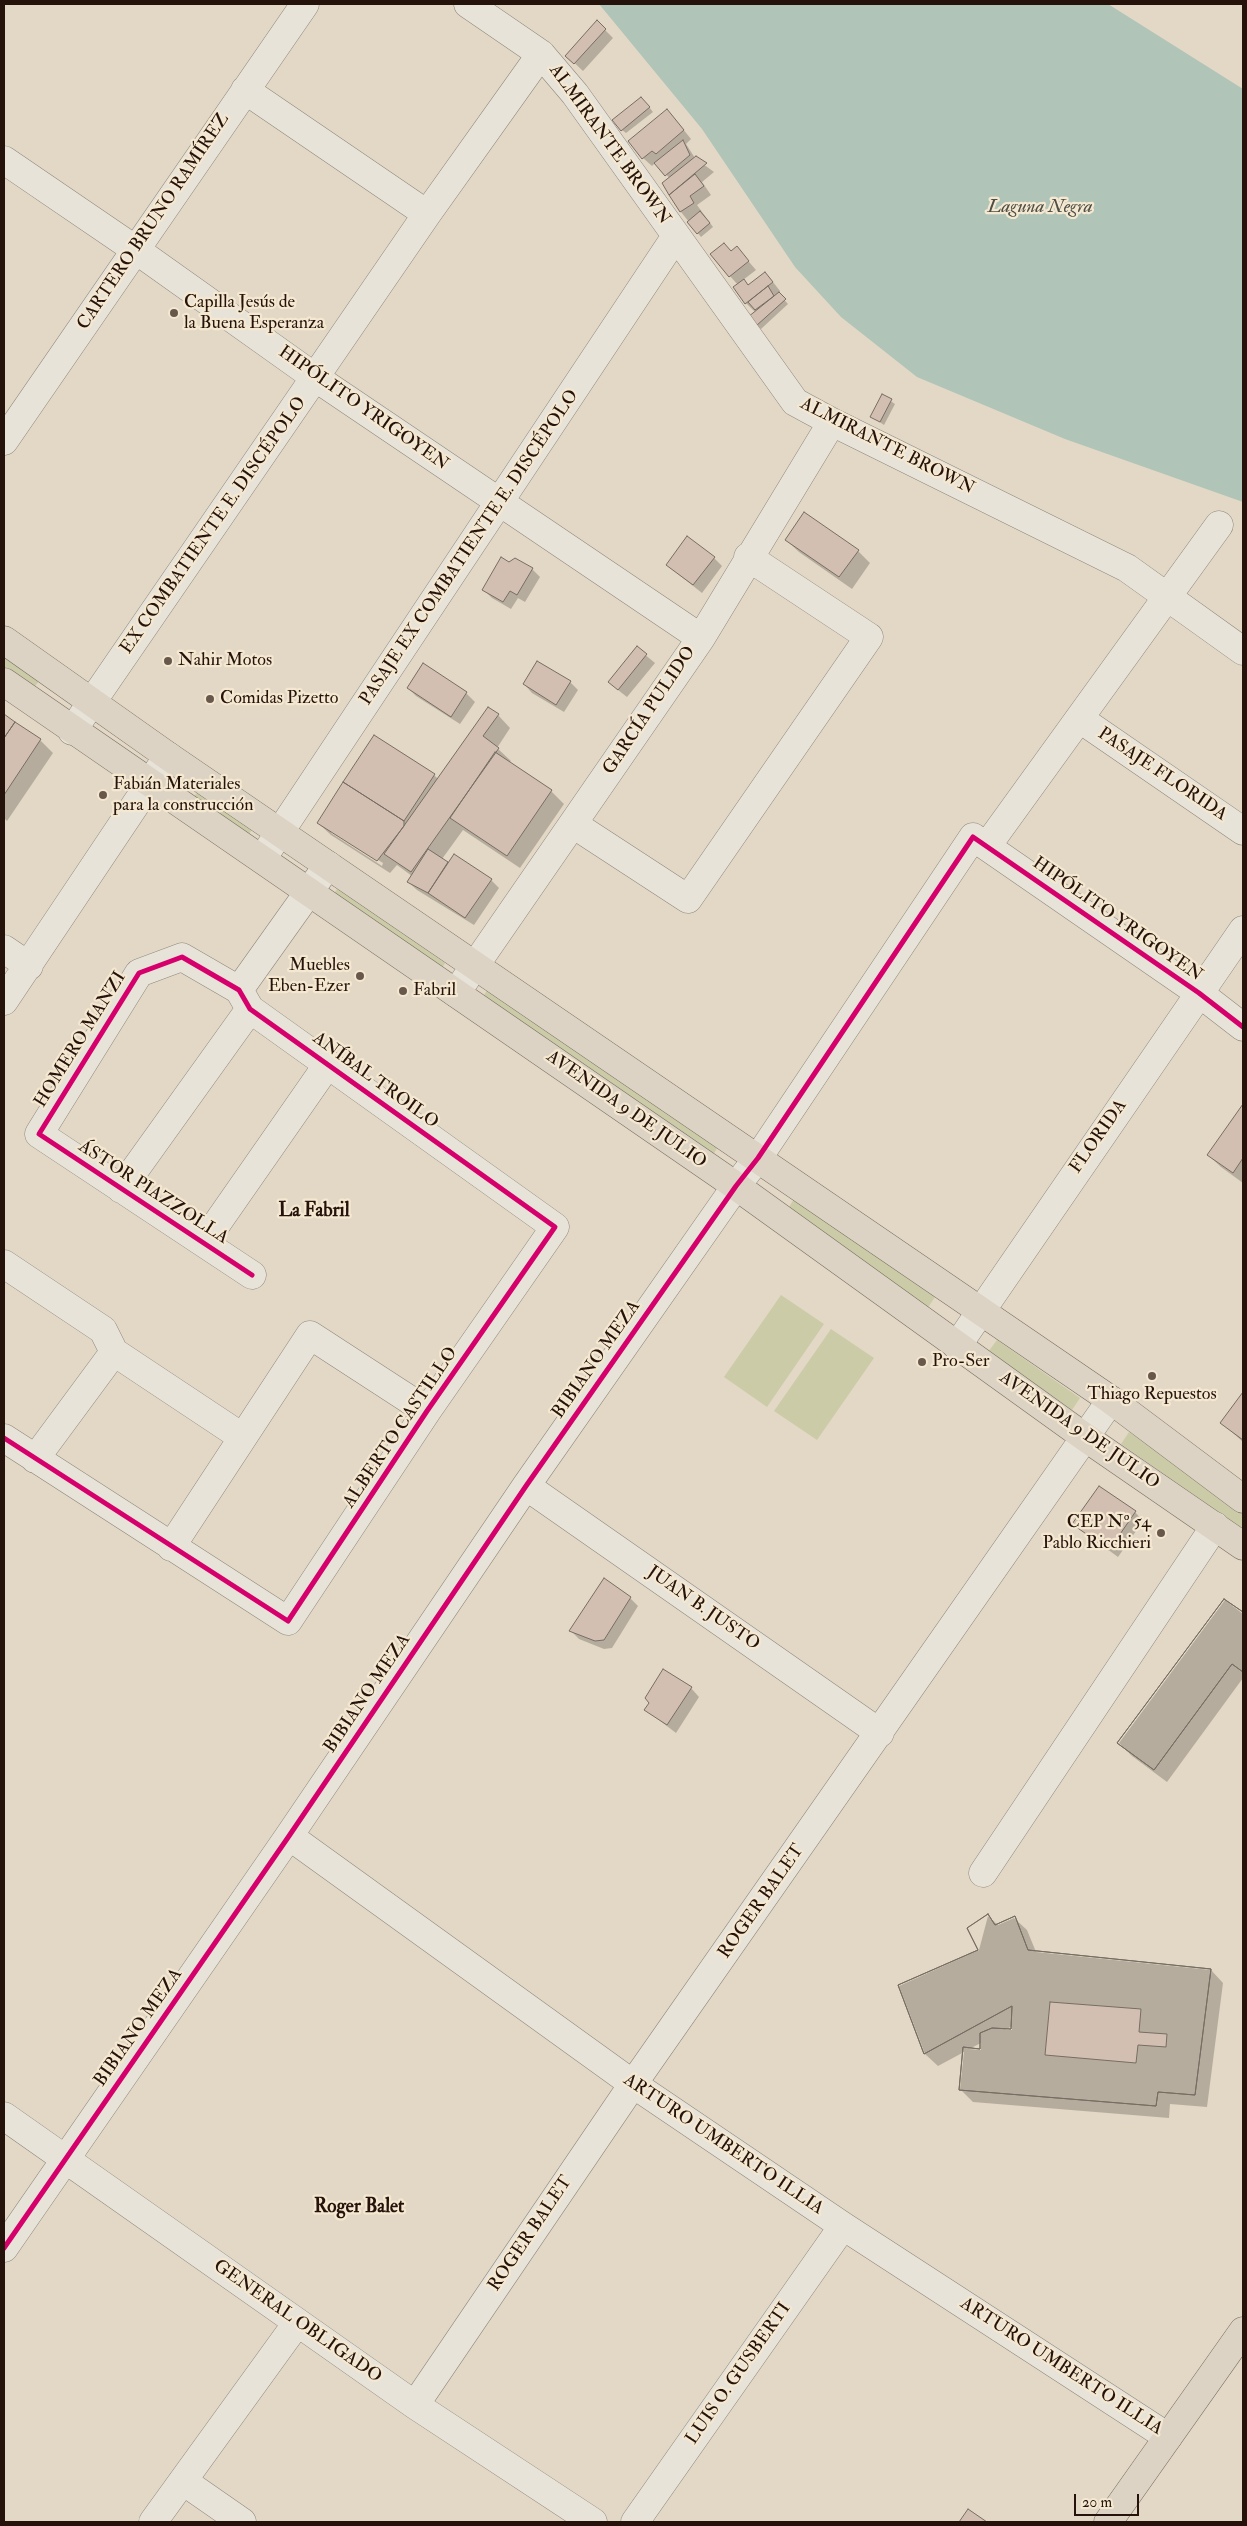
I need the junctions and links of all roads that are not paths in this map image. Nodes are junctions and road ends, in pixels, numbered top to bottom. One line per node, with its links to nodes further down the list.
1 (305, 4): 4 (street, CARTERO BRUNO RAMÍREZ)
2 (468, 4): 3 (street, ALMIRANTE BROWN)
3 (541, 54): 6 (street, EX COMBATIENTE E. DISCÉPOLO); 7 (street, ALMIRANTE BROWN)
4 (245, 90): 6 (street); 8 (street, CARTERO BRUNO RAMÍREZ)
5 (4, 160): 8 (street, HIPÓLITO YRIGOYEN)
6 (428, 214): 9 (street, EX COMBATIENTE E. DISCÉPOLO)
7 (676, 236): 10 (street, ALMIRANTE BROWN); 12 (street, PASAJE EX COMBATIENTE E. DISCÉPOLO)
8 (136, 250): 9 (street, HIPÓLITO YRIGOYEN); 11 (street, CARTERO BRUNO RAMÍREZ)
9 (316, 378): 12 (street, HIPÓLITO YRIGOYEN); 20 (street, EX COMBATIENTE E. DISCÉPOLO)
10 (832, 422): 14 (street, GARCÍA PULIDO); 15 (street, ALMIRANTE BROWN)
11 (4, 441)
12 (500, 503): 16 (street, HIPÓLITO YRIGOYEN); 27 (street, PASAJE EX COMBATIENTE E. DISCÉPOLO)
13 (1219, 525): 15 (street, BIBIANO MEZA)
14 (748, 557): 16 (street, GARCÍA PULIDO); 25 (street)
15 (1166, 598): 18 (street, ALMIRANTE BROWN); 21 (street, BIBIANO MEZA)
16 (701, 638): 25 (street, GARCÍA PULIDO)
17 (4, 640): 20 (main road, AVENIDA 9 DE JULIO)
18 (1243, 651)
19 (4, 682): 22 (main road, AVENIDA 9 DE JULIO)
20 (92, 702): 22 (street, EX COMBATIENTE E. DISCÉPOLO); 23 (main road, AVENIDA 9 DE JULIO)
21 (1080, 719): 26 (street, PASAJE FLORIDA); 28 (street, BIBIANO MEZA)
22 (72, 732): 24 (main road, AVENIDA 9 DE JULIO)
23 (168, 756): 24 (street); 27 (main road, AVENIDA 9 DE JULIO)
24 (150, 784): 29 (main road, AVENIDA 9 DE JULIO); 36 (street)
25 (574, 824): 35 (street, GARCÍA PULIDO)
26 (1243, 831)
27 (281, 833): 29 (street, PASAJE EX COMBATIENTE E. DISCÉPOLO); 30 (main road, AVENIDA 9 DE JULIO)
28 (980, 842): 38 (street, HIPÓLITO YRIGOYEN); 44 (street, BIBIANO MEZA)
29 (262, 859): 31 (main road, AVENIDA 9 DE JULIO)
30 (328, 865): 31 (street); 35 (main road, AVENIDA 9 DE JULIO)
31 (309, 892): 37 (main road, AVENIDA 9 DE JULIO); 39 (street)
32 (1243, 930): 38 (street, FLORIDA)
33 (4, 948): 36 (street)
34 (182, 958): 39 (street, ANÍBAL TROILO); 43 (street, HOMERO MANZI)
35 (476, 965): 37 (street, GARCÍA PULIDO); 44 (main road, AVENIDA 9 DE JULIO)
36 (29, 966): 40 (street)
37 (456, 993): 45 (main road, AVENIDA 9 DE JULIO)
38 (1199, 993): 41 (street, HIPÓLITO YRIGOYEN); 51 (street, FLORIDA)
39 (245, 1000): 42 (street, ANÍBAL TROILO); 46 (street)
40 (4, 1001)
41 (1237, 1016)
42 (328, 1064): 47 (street, ANÍBAL TROILO); 48 (street)
43 (38, 1134): 46 (street, ÁSTOR PIAZZOLLA)
44 (758, 1158): 45 (street, BIBIANO MEZA); 51 (main road, AVENIDA 9 DE JULIO)
45 (736, 1186): 52 (main road, AVENIDA 9 DE JULIO); 60 (street, BIBIANO MEZA)
46 (121, 1189): 48 (street, ÁSTOR PIAZZOLLA)
47 (556, 1227): 55 (street, ALBERTO CASTILLO)
48 (204, 1242): 50 (street, ÁSTOR PIAZZOLLA)
49 (4, 1264): 53 (street)
50 (252, 1275)
51 (980, 1311): 52 (street, FLORIDA); 54 (main road, AVENIDA 9 DE JULIO)
52 (957, 1346): 58 (main road, AVENIDA 9 DE JULIO)
53 (114, 1352): 56 (street); 59 (street)
54 (1111, 1400): 58 (street, ROGER BALET); 61 (main road, AVENIDA 9 DE JULIO)
55 (427, 1411): 56 (street); 64 (street, ALBERTO CASTILLO)
56 (242, 1437): 64 (street)
57 (4, 1438): 59 (street)
58 (1086, 1438): 62 (main road, AVENIDA 9 DE JULIO); 65 (street, ROGER BALET)
59 (35, 1459): 64 (street)
60 (526, 1486): 65 (street, JUAN B. JUSTO); 66 (street, BIBIANO MEZA)
61 (1243, 1498)
62 (1215, 1526): 63 (main road, AVENIDA 9 DE JULIO); 67 (street)
63 (1243, 1546)
64 (171, 1547)
65 (880, 1733): 68 (street, ROGER BALET)
66 (288, 1836): 68 (street, ARTURO UMBERTO ILLIA); 70 (street, BIBIANO MEZA)
67 (983, 1873)
68 (633, 2084): 71 (street, ARTURO UMBERTO ILLIA); 75 (street, ROGER BALET)
69 (4, 2116): 70 (street, GENERAL OBLIGADO)
70 (66, 2160): 72 (street, BIBIANO MEZA); 73 (street, GENERAL OBLIGADO)
71 (843, 2226): 76 (street, ARTURO UMBERTO ILLIA); 81 (street, LUIS O. GUSBERTI)
72 (4, 2248)
73 (297, 2323): 75 (street, GENERAL OBLIGADO); 77 (street)
74 (1243, 2331): 76 (main road)
75 (415, 2404): 80 (street, GENERAL OBLIGADO)
76 (1168, 2437): 82 (main road)
77 (183, 2482): 78 (street); 79 (street)
78 (153, 2522)
79 (242, 2522)
80 (593, 2522)
81 (635, 2522)
82 (1108, 2522)

